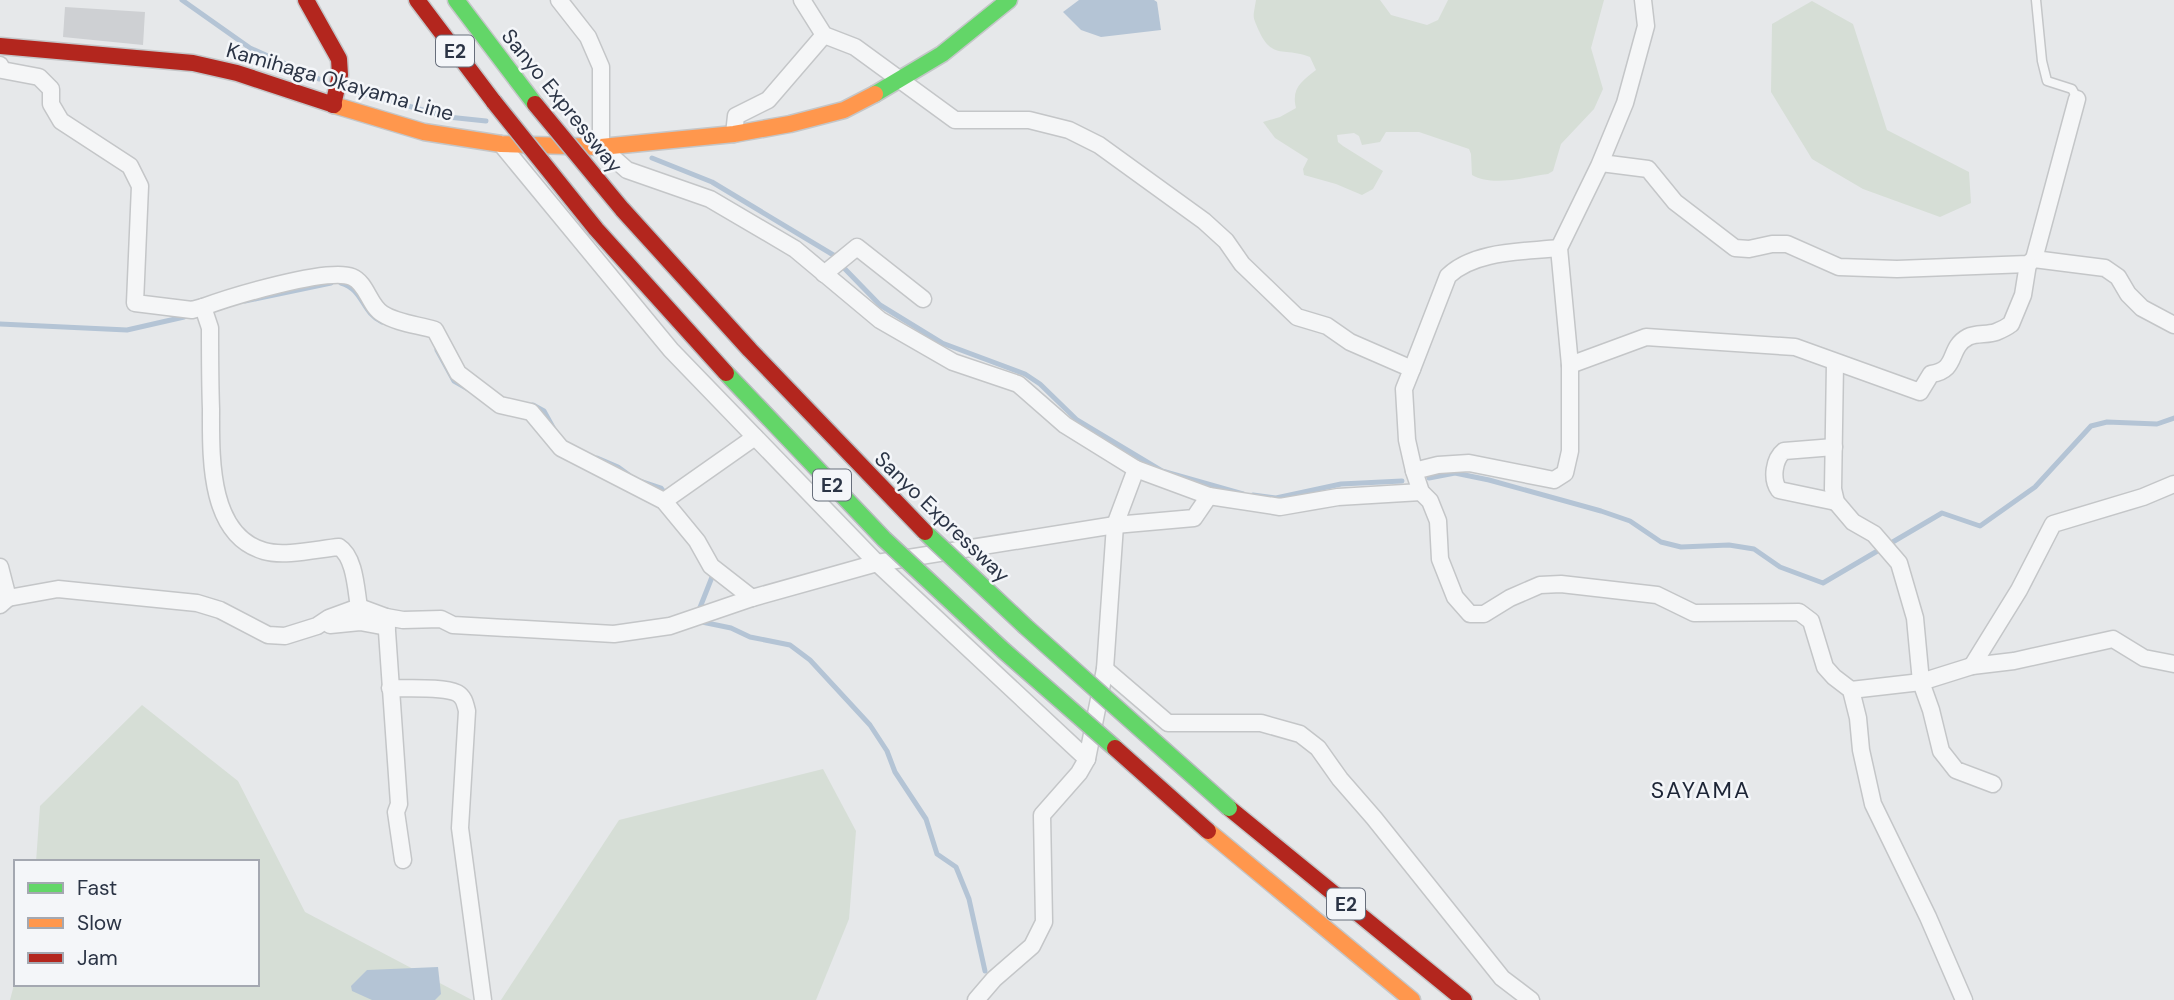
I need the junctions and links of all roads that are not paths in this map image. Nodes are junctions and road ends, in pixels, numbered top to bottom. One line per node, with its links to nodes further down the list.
1 (306, 0): 14 (main road)
2 (417, 0): 56 (main road, E2, bridge)
3 (456, 0): 57 (main road, Sanyo Expressway / E2, bridge)
4 (559, 0): 17 (street)
5 (802, 0): 9 (street)
6 (1009, 0): 12 (main road, Kamihaga Okayama Line)
7 (1643, 0): 18 (street)
8 (2036, 0): 13 (lane)
9 (824, 35): 12 (street); 15 (street)
10 (0, 46): 14 (main road, Kamihaga Okayama Line)
11 (0, 65): 23 (street)
12 (900, 81): 15 (main road, Kamihaga Okayama Line); 27 (street)
13 (2077, 99): 20 (street)
14 (333, 105): 16 (main road, Kamihaga Okayama Line)
15 (734, 134): 17 (main road, Kamihaga Okayama Line)
16 (501, 144): 17 (main road, Kamihaga Okayama Line); 28 (street)
17 (601, 147): 21 (street)
18 (1601, 163): 19 (street); 20 (street)
19 (1559, 248): 26 (street); 27 (street)
20 (2031, 261): 24 (street); 25 (street)
21 (824, 274): 22 (street); 30 (street)
22 (923, 299)
23 (203, 307): 35 (street); 42 (street)
24 (2174, 326)
25 (1835, 363): 26 (street); 29 (street)
26 (1570, 365): 31 (street)
27 (1412, 369): 31 (street)
28 (755, 437): 35 (street); 38 (street)
29 (1834, 447): 36 (street); 36 (street)
30 (1136, 468): 34 (street); 37 (street)
31 (1414, 471): 33 (street)
32 (2174, 484): 46 (street)
33 (1421, 492): 34 (street); 50 (street)
34 (1209, 496): 37 (street)
35 (667, 499): 40 (street)
36 (1836, 502): 48 (street)
37 (1115, 525): 38 (street); 47 (street)
38 (877, 563): 40 (street); 51 (street)
39 (0, 567): 41 (street)
40 (752, 598): 43 (street)
41 (4, 602): 44 (street)
42 (359, 607): 43 (street); 44 (street)
43 (387, 622): 44 (street); 49 (street)
44 (317, 626)
45 (2174, 664): 46 (street)
46 (1972, 666): 48 (street)
47 (1105, 669): 51 (street); 58 (street)
48 (1921, 682): 50 (street); 52 (street)
49 (390, 688): 53 (street); 54 (street)
50 (1851, 690): 59 (street)
51 (1087, 759): 55 (street)
52 (1993, 784)
53 (403, 860)
54 (483, 1000)
55 (976, 1000)
56 (1412, 1000)
57 (1464, 1000)
58 (1531, 1000)
59 (1964, 1000)

